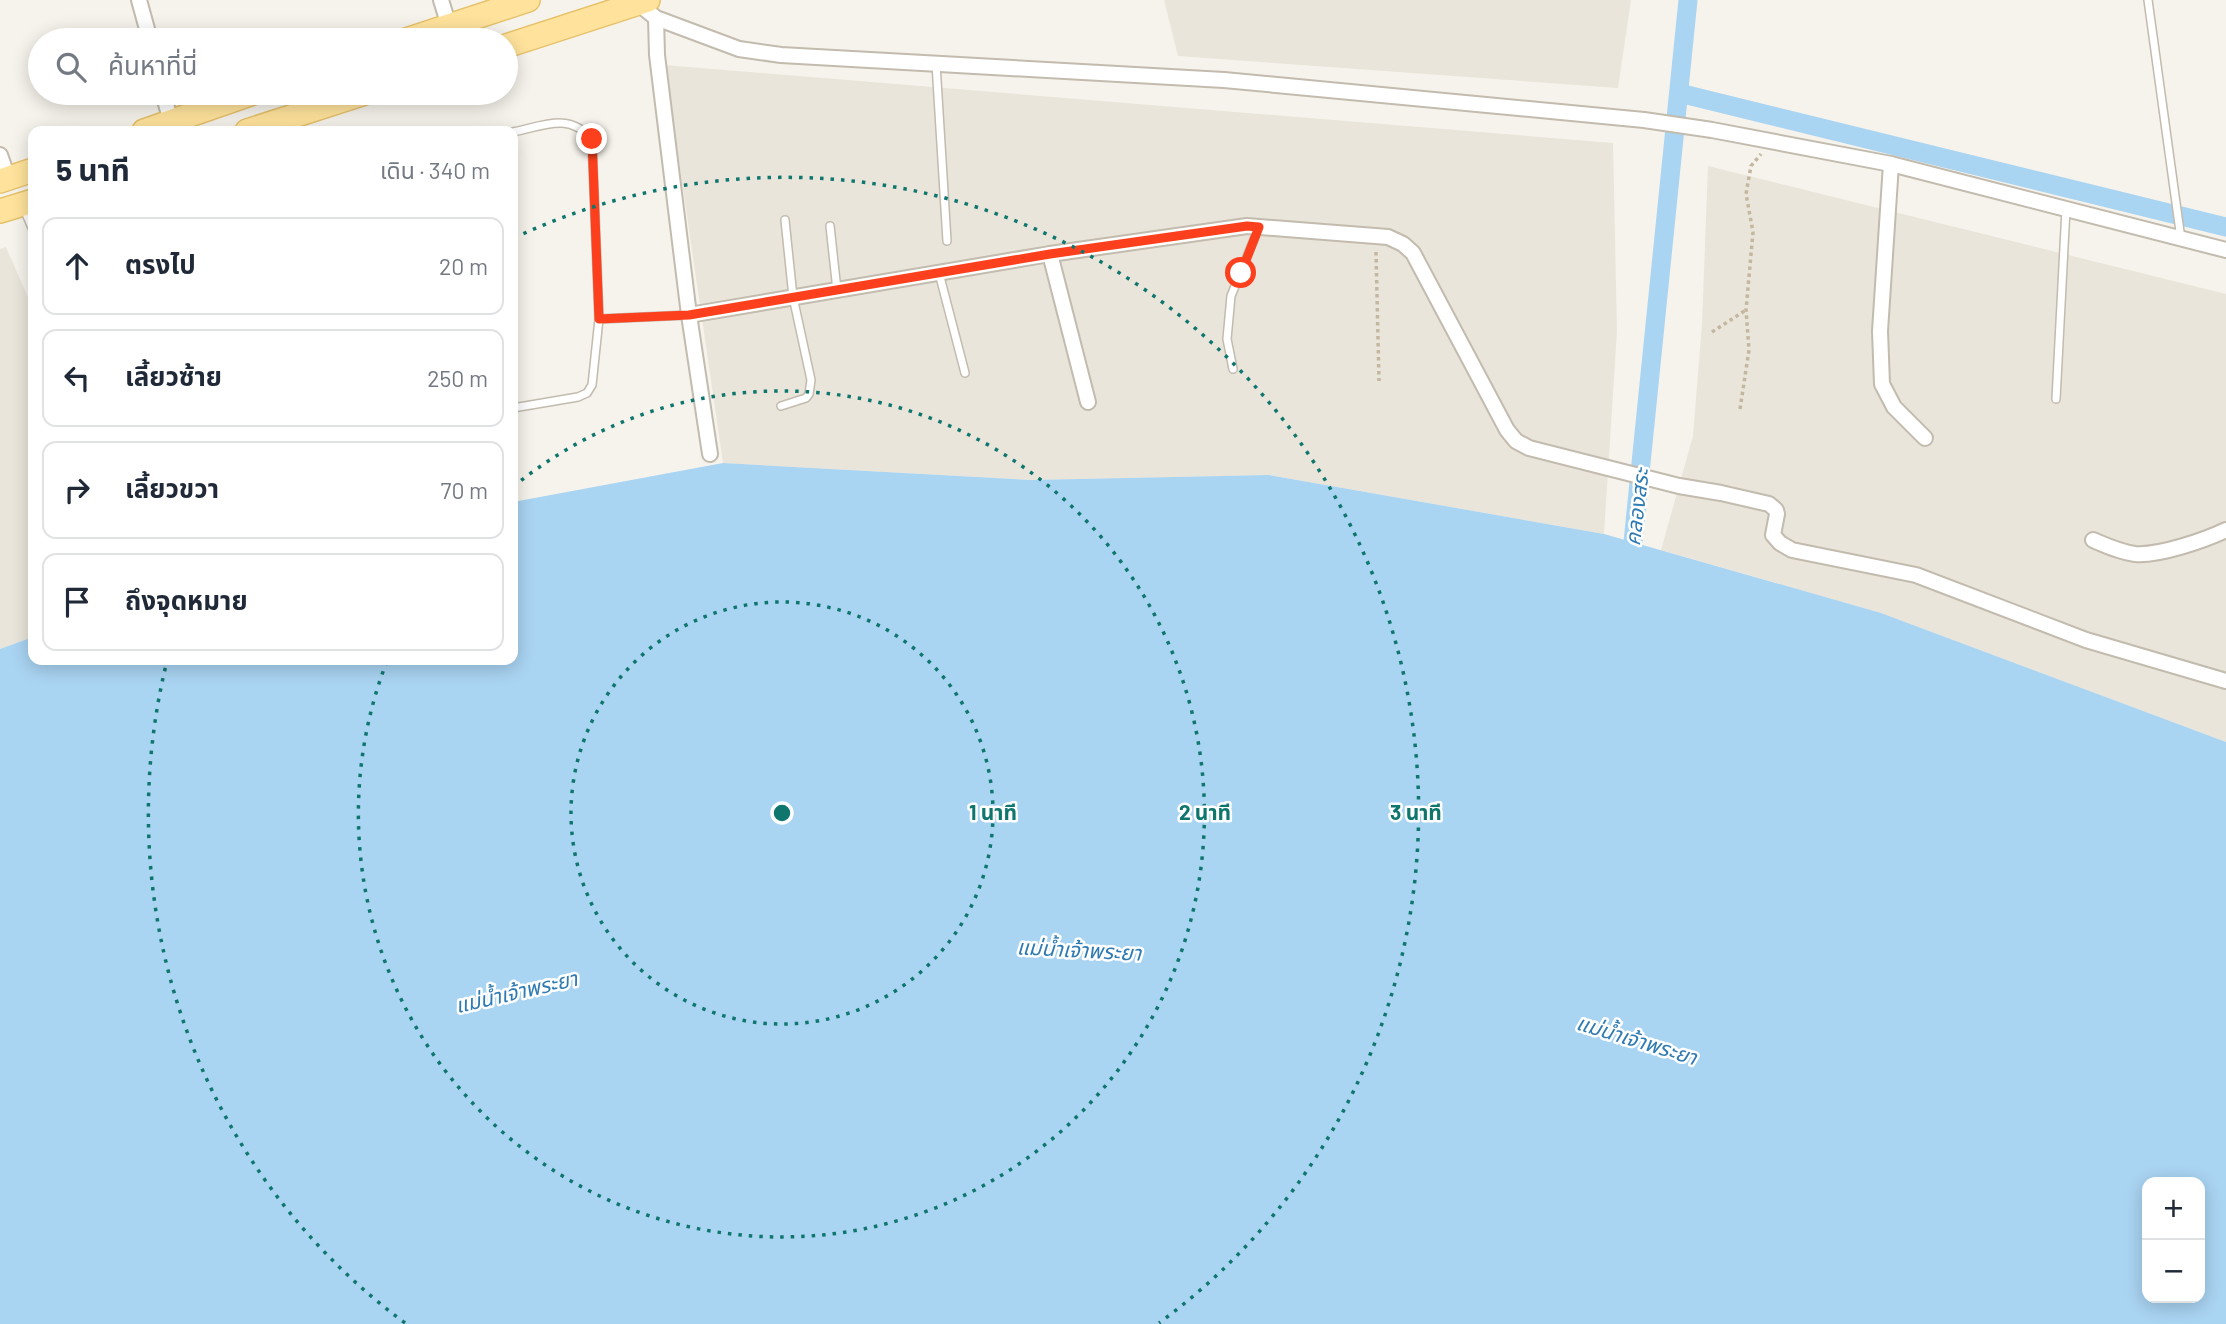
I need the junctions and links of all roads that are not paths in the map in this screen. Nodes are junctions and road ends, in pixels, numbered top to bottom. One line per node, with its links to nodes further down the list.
1 (139, 0): 7 (street)
2 (441, 0): 6 (street)
3 (528, 0): 6 (main road)
4 (2148, 0): 28 (lane)
5 (648, 7): 9 (main road); 10 (street); 35 (street)
6 (449, 26): 8 (main road)
7 (147, 28)
8 (443, 28)
9 (518, 43)
10 (936, 63): 19 (street); 29 (lane)
11 (166, 105): 14 (street)
12 (219, 105): 14 (main road)
13 (328, 105): 16 (main road)
14 (171, 122): 15 (main road)
15 (159, 126)
16 (263, 126)
17 (518, 131): 36 (lane)
18 (0, 155): 21 (street)
19 (1891, 164): 23 (street); 43 (street)
20 (28, 172): 21 (main road)
21 (4, 180)
22 (28, 203): 24 (main road)
23 (2066, 209): 28 (street); 39 (lane)
24 (0, 211)
25 (785, 220): 34 (lane)
26 (830, 226): 33 (lane)
27 (1259, 227): 31 (street); 37 (lane); 47 (street)
28 (2181, 239): 30 (street)
29 (947, 241)
30 (2226, 250)
31 (1050, 254): 32 (street); 40 (street)
32 (939, 272): 33 (street); 38 (lane)
33 (837, 290): 34 (street)
34 (793, 297): 35 (street); 41 (lane)
35 (689, 315): 36 (lane); 44 (street)
36 (599, 319): 42 (lane)
37 (1233, 369)
38 (965, 373)
39 (2056, 399)
40 (1088, 402)
41 (781, 405)
42 (518, 407)
43 (1925, 438)
44 (710, 454)
45 (2226, 530): 46 (street)
46 (2093, 540)
47 (2226, 681)

